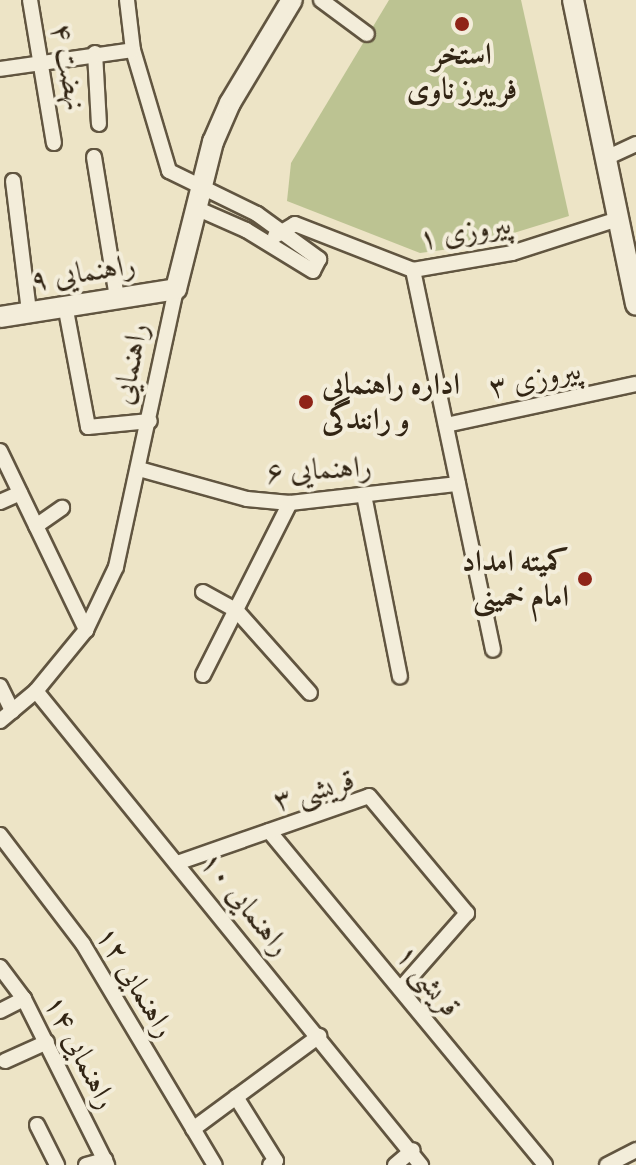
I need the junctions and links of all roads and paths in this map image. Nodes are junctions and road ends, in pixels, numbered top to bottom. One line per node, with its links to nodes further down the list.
1 (30, 0): 9 (street, نهضت ۴)
2 (127, 0): 7 (street)
3 (292, 0): 17 (street, راهنمایی)
4 (321, 0): 6 (street)
5 (573, 0): 15 (street)
6 (367, 34)
7 (133, 50): 8 (street); 17 (street)
8 (95, 53): 9 (street); 11 (street)
9 (41, 65): 10 (street); 12 (street, نهضت ۴)
10 (0, 69)
11 (99, 124)
12 (54, 143)
13 (636, 144): 15 (street)
14 (94, 157): 24 (street)
15 (606, 158): 19 (street)
16 (13, 181): 27 (street)
17 (202, 185): 18 (street, راهنمایی); 20 (street)
18 (196, 208): 21 (street); 23 (street, راهنمایی)
19 (618, 219): 22 (street, پیروزی ۱); 26 (street)
20 (279, 230): 21 (street); 21 (street); 22 (street, پیروزی ۱)
21 (269, 244)
22 (413, 270): 31 (street)
23 (176, 289): 24 (street, راهنمایی ۹); 30 (street, راهنمایی)
24 (117, 298): 25 (street, راهنمایی ۹)
25 (65, 305): 27 (street, راهنمایی ۹); 30 (street)
26 (636, 305)
27 (29, 311): 28 (street, راهنمایی ۹)
28 (0, 317)
29 (636, 384): 31 (street, پیروزی ۳)
30 (150, 421): 33 (street, راهنمایی)
31 (446, 425): 34 (street)
32 (0, 451): 35 (street)
33 (139, 469): 38 (street, راهنمایی ۶); 43 (street, راهنمایی)
34 (458, 484): 36 (street, راهنمایی ۶); 44 (street)
35 (20, 493): 37 (street); 40 (street)
36 (364, 495): 38 (street, راهنمایی ۶); 46 (street)
37 (0, 502)
38 (290, 503): 42 (street)
39 (62, 508): 40 (street)
40 (36, 526): 43 (street)
41 (203, 592): 42 (street)
42 (236, 610): 45 (street); 49 (street)
43 (86, 630): 48 (street, راهنمایی)
44 (493, 650)
45 (203, 675)
46 (400, 676)
47 (0, 686): 50 (street)
48 (36, 691): 50 (street, راهنمایی); 53 (street, راهنمایی ۱۰)
49 (310, 693)
50 (6, 716)
51 (269, 831): 53 (street, قریشی ۳); 55 (street, قریشی ۱); 55 (street, قریشی ۳)
52 (0, 835): 63 (street, راهنمایی ۱۲)
53 (177, 863): 58 (street, راهنمایی ۱۰)
54 (0, 967): 56 (street, راهنمایی ۱۴)
55 (401, 988): 73 (street, قریشی ۱)
56 (24, 999): 57 (street); 59 (street, راهنمایی ۱۴)
57 (0, 1011)
58 (319, 1036): 61 (street); 64 (street, راهنمایی ۱۰)
59 (47, 1042): 60 (street); 66 (street, راهنمایی ۱۴)
60 (5, 1061)
61 (236, 1097): 63 (street); 70 (street)
62 (37, 1125): 67 (street)
63 (193, 1129): 69 (street, راهنمایی ۱۲)
64 (413, 1150): 71 (street); 72 (street, راهنمایی ۱۰)
65 (636, 1150): 74 (street)
66 (106, 1162): 68 (street)
67 (57, 1165)
68 (86, 1165)
69 (215, 1165)
70 (270, 1165)
71 (395, 1165)
72 (421, 1165)
73 (545, 1165)
74 (607, 1165)

